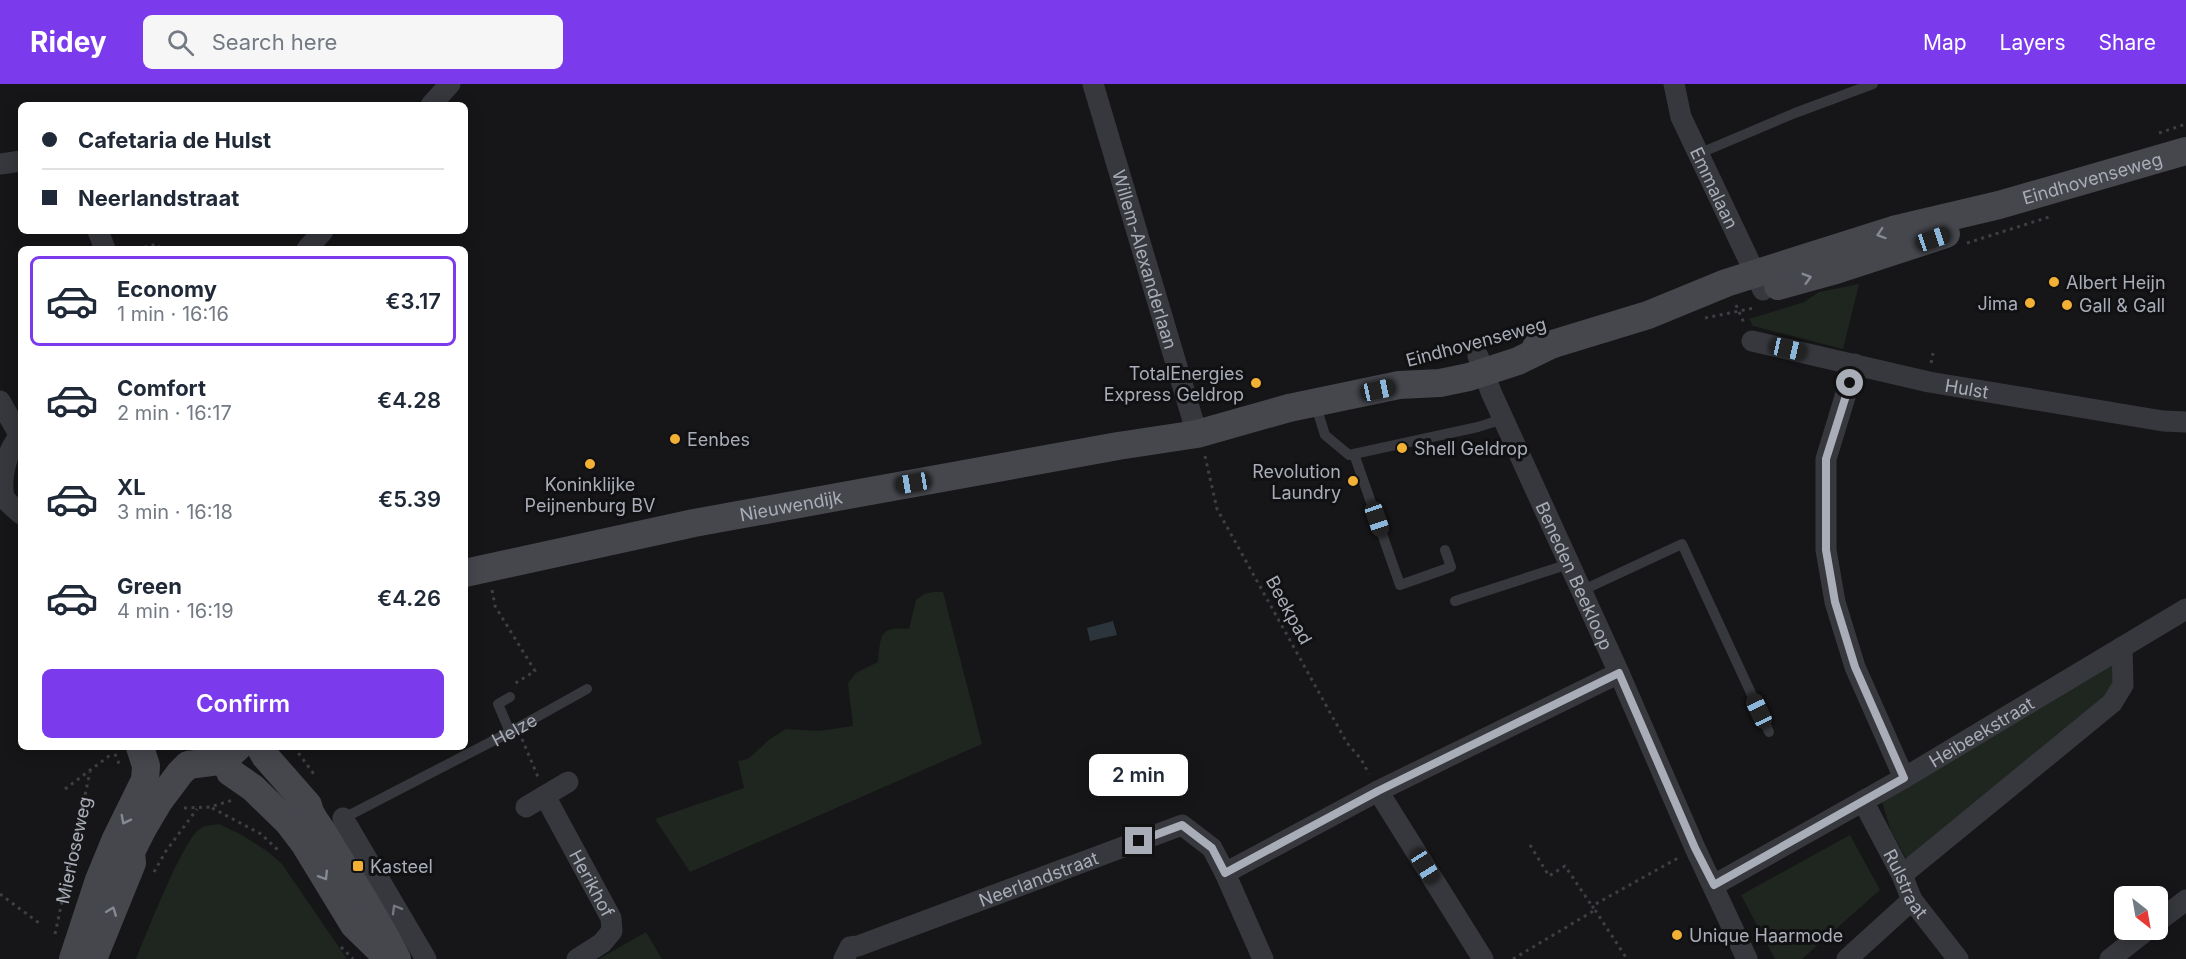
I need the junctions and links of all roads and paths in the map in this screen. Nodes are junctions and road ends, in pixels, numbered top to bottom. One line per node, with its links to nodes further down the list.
1 (450, 84): 5 (street)
2 (1093, 84): 22 (street, Willem-Alexanderlaan)
3 (1674, 84): 7 (street, Emmalaan)
4 (1873, 84): 7 (lane)
5 (434, 102)
6 (2186, 151): 12 (main road, Eindhovenseweg)
7 (1698, 154): 12 (street, Emmalaan)
8 (18, 161): 9 (street)
9 (0, 164)
10 (320, 234): 11 (street)
11 (310, 246)
12 (1759, 282): 13 (main road, Eindhovenseweg)
13 (1542, 336): 15 (main road, Eindhovenseweg); 15 (path, Eindhovenseweg)
14 (1752, 341): 16 (street, Hulst)
15 (1478, 354): 17 (path, Eindhovenseweg); 17 (main road, Eindhovenseweg); 20 (street, Beneden Beekloop)
16 (1855, 364): 21 (street, Hulst); 45 (street)
17 (1400, 374): 19 (main road, Eindhovenseweg)
18 (0, 401): 23 (street)
19 (1302, 406): 22 (main road, Eindhovenseweg); 25 (lane)
20 (1503, 419): 25 (lane); 29 (street, Beneden Beekloop)
21 (2186, 422)
22 (1194, 427): 30 (main road, Nieuwendijk); 48 (path, Beekpad)
23 (18, 432)
24 (18, 438): 26 (street)
25 (1354, 454): 28 (lane)
26 (1, 477): 27 (street)
27 (18, 511)
28 (1445, 550)
29 (1569, 564): 32 (street, Beneden Beekloop); 33 (lane)
30 (468, 572)
31 (491, 588): 38 (path)
32 (1581, 591): 36 (street, Beneden Beekloop); 40 (lane)
33 (1455, 601)
34 (2186, 609): 35 (street, Heibeekstraat)
35 (2122, 647): 45 (street, Heibeekstraat); 59 (street)
36 (1619, 673): 48 (street); 56 (street, Beneden Beekloop)
37 (587, 689): 39 (lane, Helze)
38 (510, 697): 39 (lane)
39 (514, 730): 49 (path); 54 (lane, Helze)
40 (1769, 732)
41 (138, 753): 43 (path, Mierloseweg); 44 (main road); 72 (main road, Mierloseweg, one-way to 72)
42 (246, 753): 44 (main road); 54 (main road); 54 (main road)
43 (90, 772): 47 (path); 68 (path, Mierloseweg)
44 (185, 775): 57 (main road)
45 (1904, 778): 50 (street, Heibeekstraat)
46 (568, 782): 49 (street)
47 (65, 789)
48 (1378, 791): 58 (street); 80 (street)
49 (545, 796): 52 (street); 78 (street, Herikhof)
50 (1863, 801): 59 (street, Rulstraat); 60 (street, Heibeekstraat)
51 (210, 807): 54 (path)
52 (526, 807)
53 (197, 809): 57 (path)
54 (312, 832): 75 (main road, one-way to 75); 76 (main road); 77 (street, one-way to 54)
55 (1530, 845): 64 (path)
56 (1695, 848): 60 (street, Beneden Beekloop); 64 (path)
57 (142, 870): 73 (main road, one-way to 57)
58 (1225, 873): 71 (street, Neerlandstraat); 79 (street)
59 (1902, 875): 62 (street, Rulstraat)
60 (1714, 885): 83 (street, Beneden Beekloop)
61 (0, 894): 67 (path)
62 (1912, 900): 84 (street); 85 (street, Rulstraat)
63 (2186, 900): 66 (street)
64 (1592, 906): 65 (path)
65 (1595, 910): 81 (path); 82 (path)
66 (2168, 914)
67 (39, 923)
68 (55, 936)
69 (336, 939): 74 (path)
70 (2134, 940): 86 (street)
71 (854, 954)
72 (73, 959)
73 (93, 959)
74 (352, 959)
75 (390, 959)
76 (398, 959)
77 (426, 959)
78 (577, 959)
79 (1263, 959)
80 (1483, 959)
81 (1513, 959)
82 (1627, 959)
83 (1747, 959)
84 (1847, 959)
85 (1958, 959)
86 (2110, 959)

